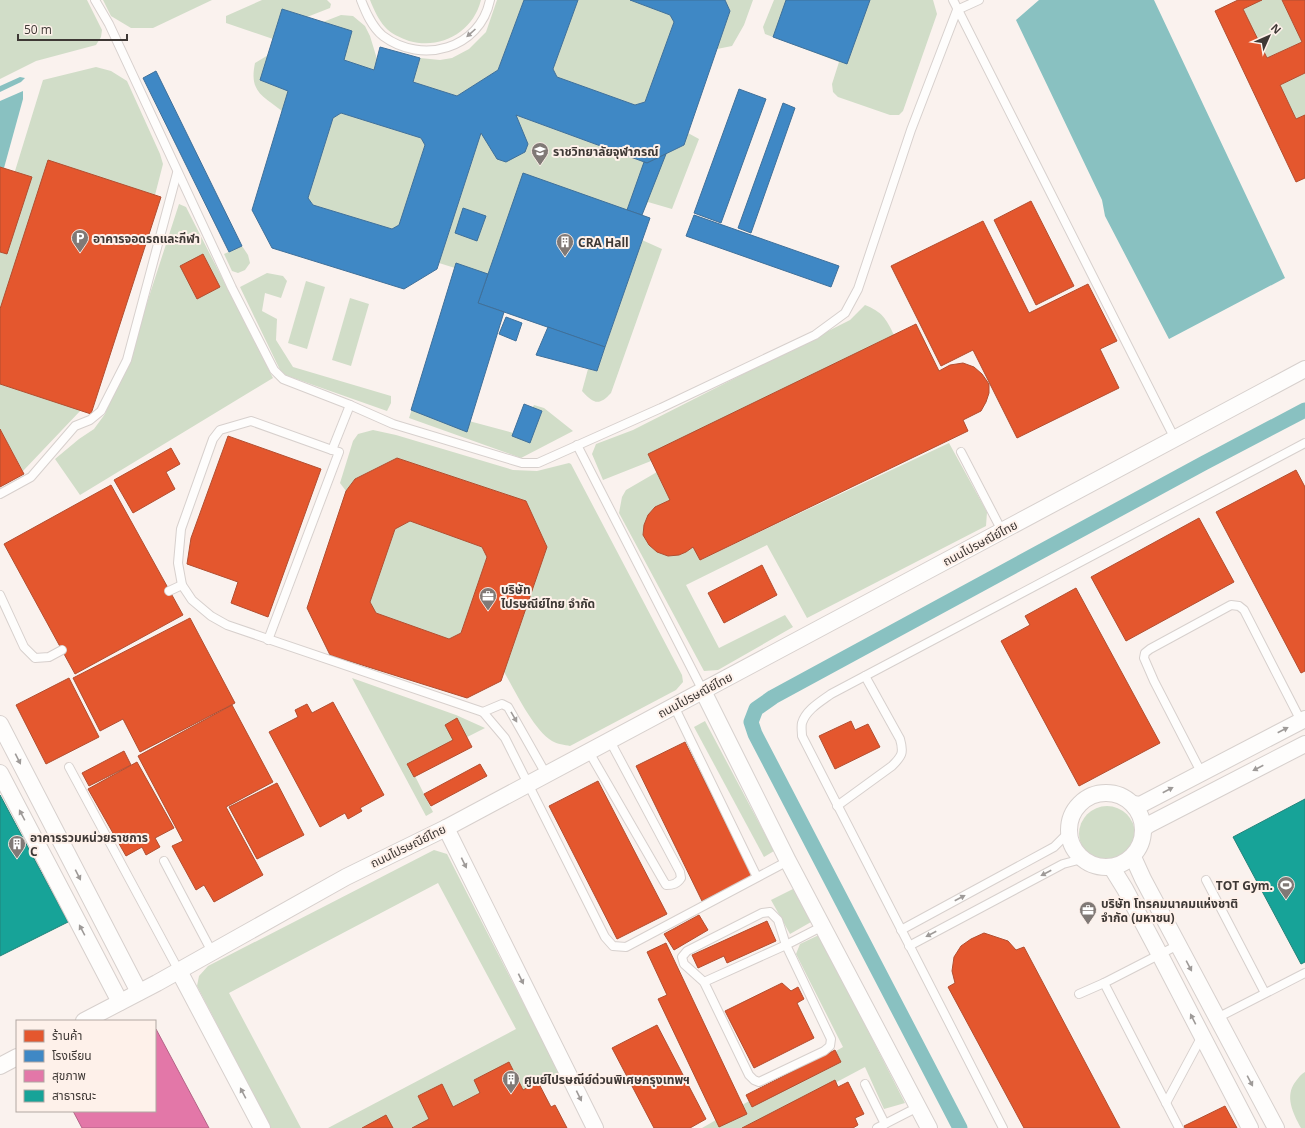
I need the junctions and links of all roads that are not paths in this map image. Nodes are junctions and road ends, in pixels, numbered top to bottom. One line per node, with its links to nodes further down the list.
1 (95, 0): 7 (lane)
2 (361, 0): 3 (lane, one-way to 2)
3 (490, 0)
4 (953, 0): 6 (lane)
5 (979, 0): 6 (lane)
6 (957, 10): 10 (lane); 12 (lane)
7 (177, 173): 9 (lane); 15 (lane)
8 (1305, 369): 10 (street, ถนนไปรษณีย์ไทย)
9 (350, 405): 12 (lane); 13 (lane)
10 (1175, 438): 16 (street, ถนนไปรษณีย์ไทย)
11 (1305, 443): 22 (lane)
12 (576, 445): 23 (lane)
13 (332, 450): 17 (lane); 20 (lane)
14 (961, 452): 16 (lane)
15 (0, 494)
16 (1002, 531): 23 (street, ถนนไปรษณีย์ไทย)
17 (182, 585): 18 (lane); 20 (lane)
18 (170, 591)
19 (0, 595): 21 (lane)
20 (268, 640): 25 (lane)
21 (62, 650)
22 (865, 676): 37 (lane); 37 (lane)
23 (703, 691): 24 (street, ถนนไปรษณีย์ไทย); 44 (street)
24 (674, 706): 28 (street, ถนนไปรษณีย์ไทย); 46 (lane)
25 (483, 712): 34 (lane, one-way to 34); 35 (lane)
26 (1303, 720): 32 (street, one-way to 26); 32 (lane)
27 (0, 724): 52 (street, one-way to 52)
28 (610, 740): 30 (street, ถนนไปรษณีย์ไทย); 30 (lane)
29 (1305, 744): 39 (street, one-way to 39)
30 (589, 752): 34 (street, ถนนไปรษณีย์ไทย)
31 (69, 767): 57 (lane)
32 (1201, 772): 36 (street, one-way to 32)
33 (0, 773): 56 (street, one-way to 33)
34 (546, 774): 35 (street, ถนนไปรษณีย์ไทย)
35 (528, 784): 38 (street, ถนนไปรษณีย์ไทย); 46 (lane)
36 (1133, 804): 39 (street); 40 (street)
37 (837, 806): 49 (lane)
38 (446, 828): 54 (street, ถนนไปรษณีย์ไทย); 75 (street, one-way to 75)
39 (1144, 829): 41 (street)
40 (1068, 833): 42 (street); 49 (lane, one-way to 40)
41 (1132, 857): 45 (street); 51 (street)
42 (1082, 859): 45 (street); 53 (lane, one-way to 53)
43 (164, 861): 54 (lane)
44 (788, 861): 46 (lane); 48 (street)
45 (1112, 868): 55 (street)
46 (757, 877)
47 (1206, 880): 62 (lane)
48 (822, 926): 50 (lane); 72 (street)
49 (901, 930): 53 (lane)
50 (786, 945): 59 (lane); 59 (lane); 59 (lane)
51 (1178, 945): 55 (lane); 65 (street, one-way to 65)
52 (114, 946): 56 (street); 61 (street)
53 (909, 946): 78 (lane)
54 (212, 952): 57 (street, ถนนไปรษณีย์ไทย)
55 (1160, 955): 60 (lane); 67 (street, one-way to 55)
56 (96, 957): 64 (street)
57 (179, 971): 61 (street, ถนนไปรษณีย์ไทย); 74 (street, one-way to 57)
58 (1305, 973): 62 (lane)
59 (704, 982)
60 (1104, 983): 63 (lane); 71 (lane)
61 (139, 992): 64 (street, ถนนไปรษณีย์ไทย)
62 (1265, 993): 65 (lane)
63 (1078, 994)
64 (120, 1002): 66 (street, ถนนไปรษณีย์ไทย)
65 (1217, 1018): 81 (street, one-way to 81)
66 (86, 1020)
67 (1202, 1036): 71 (lane); 80 (street)
68 (16, 1058): 69 (street)
69 (0, 1066)
70 (864, 1084): 73 (lane)
71 (1166, 1103): 79 (lane)
72 (918, 1107): 73 (lane); 77 (street)
73 (885, 1124): 76 (lane)
74 (262, 1128)
75 (595, 1128)
76 (877, 1128)
77 (929, 1128)
78 (1003, 1128)
79 (1179, 1128)
80 (1250, 1128)
81 (1276, 1128)

